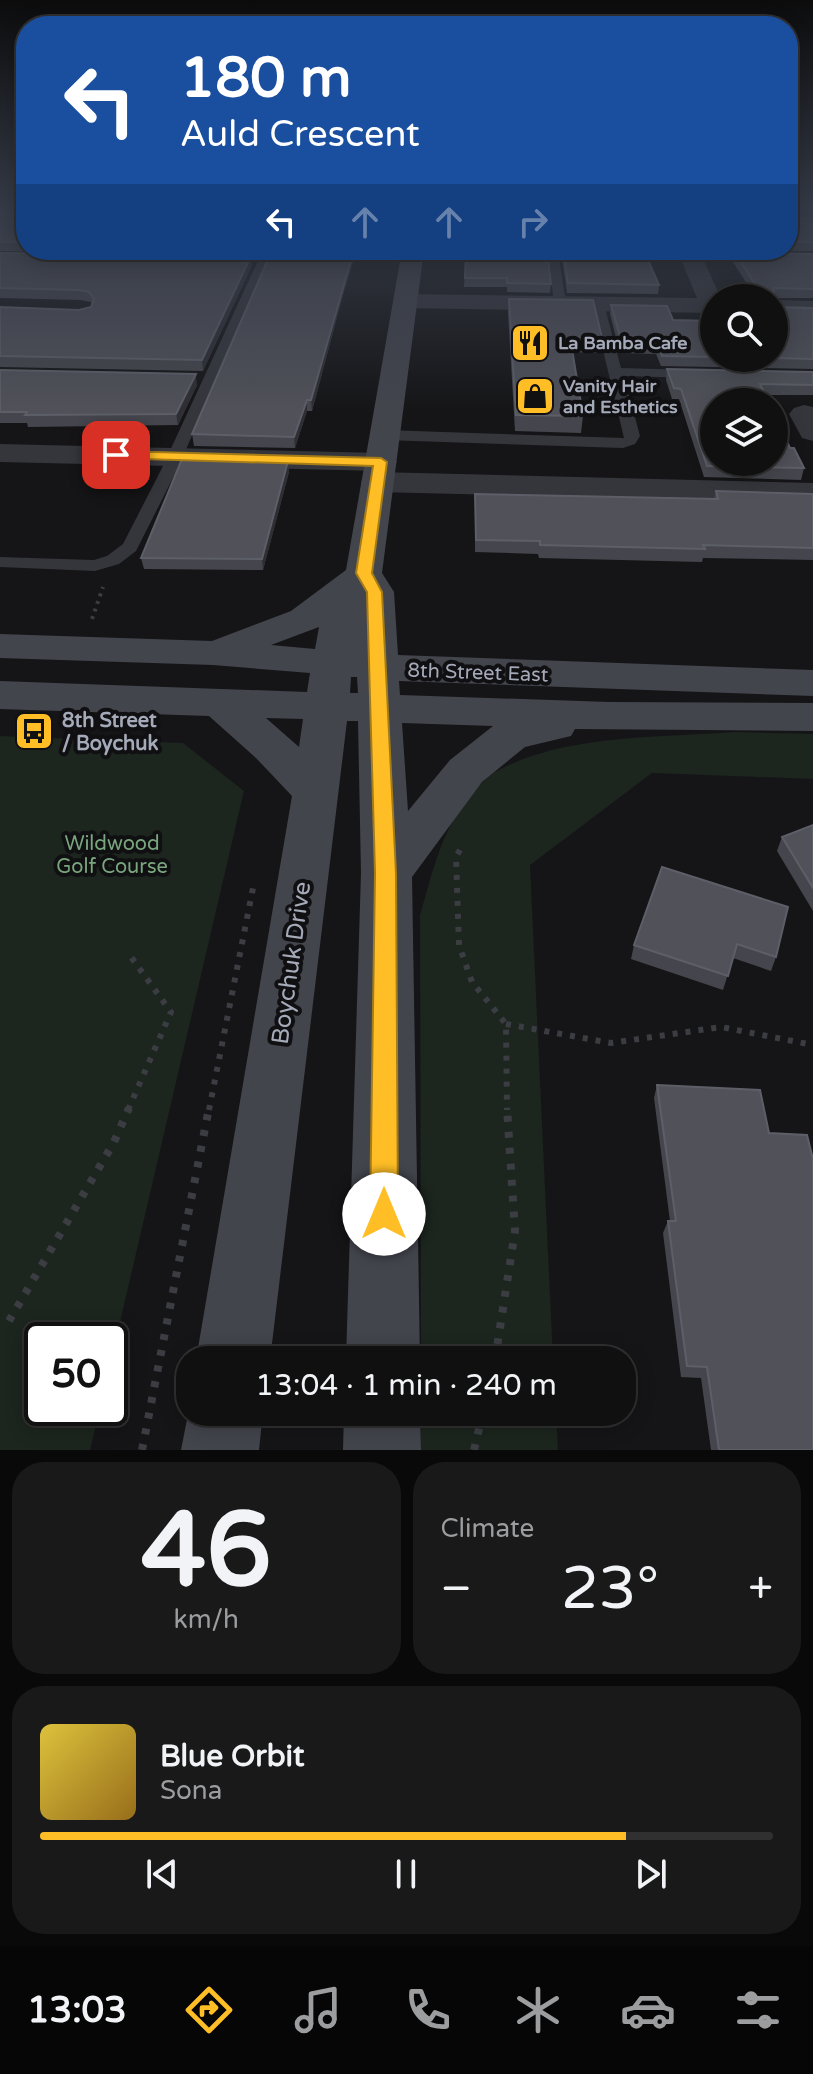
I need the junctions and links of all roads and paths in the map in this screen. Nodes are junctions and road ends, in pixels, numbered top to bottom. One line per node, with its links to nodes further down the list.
1 (255, 277): 13 (lane)
2 (409, 277): 4 (main road, Boychuk Drive)
3 (557, 277): 5 (lane)
4 (406, 301): 5 (street); 14 (main road, Boychuk Drive)
5 (560, 304): 6 (street)
6 (598, 304): 7 (street); 10 (lane)
7 (700, 306)
8 (788, 307): 9 (street)
9 (813, 308)
10 (616, 372): 11 (lane); 14 (lane)
11 (707, 374)
12 (0, 453): 13 (street)
13 (175, 457): 14 (street); 16 (lane)
14 (381, 460): 15 (street); 17 (main road, Boychuk Drive)
15 (813, 493)
16 (0, 562)
17 (355, 581): 19 (main road); 21 (main road, Boychuk Drive); 22 (main road, Boychuk Drive)
18 (0, 646): 19 (main road, 8th Street East)
19 (213, 653): 21 (main road, 8th Street East)
20 (813, 683): 22 (main road, 8th Street East)
21 (330, 684): 22 (main road, 8th Street East); 24 (main road, 8th Street East); 27 (main road, Boychuk Drive)
22 (379, 688): 25 (main road, 8th Street East); 29 (main road, Boychuk Drive)
23 (0, 695): 24 (main road, 8th Street East)
24 (218, 701): 27 (main road)
25 (609, 716): 26 (main road, 8th Street East); 29 (main road)
26 (813, 717)
27 (316, 792): 35 (main road, Boychuk Drive)
28 (463, 843): 32 (path)
29 (386, 873): 36 (main road, Boychuk Drive)
30 (255, 874): 41 (path)
31 (131, 957): 34 (path)
32 (506, 1024): 33 (path); 37 (path)
33 (813, 1045)
34 (9, 1321)
35 (235, 1346)
36 (383, 1346)
37 (497, 1346)
38 (223, 1426): 42 (main road)
39 (382, 1426): 43 (main road)
40 (480, 1426): 44 (path)
41 (142, 1450)
42 (220, 1450)
43 (382, 1450)
44 (474, 1450)

